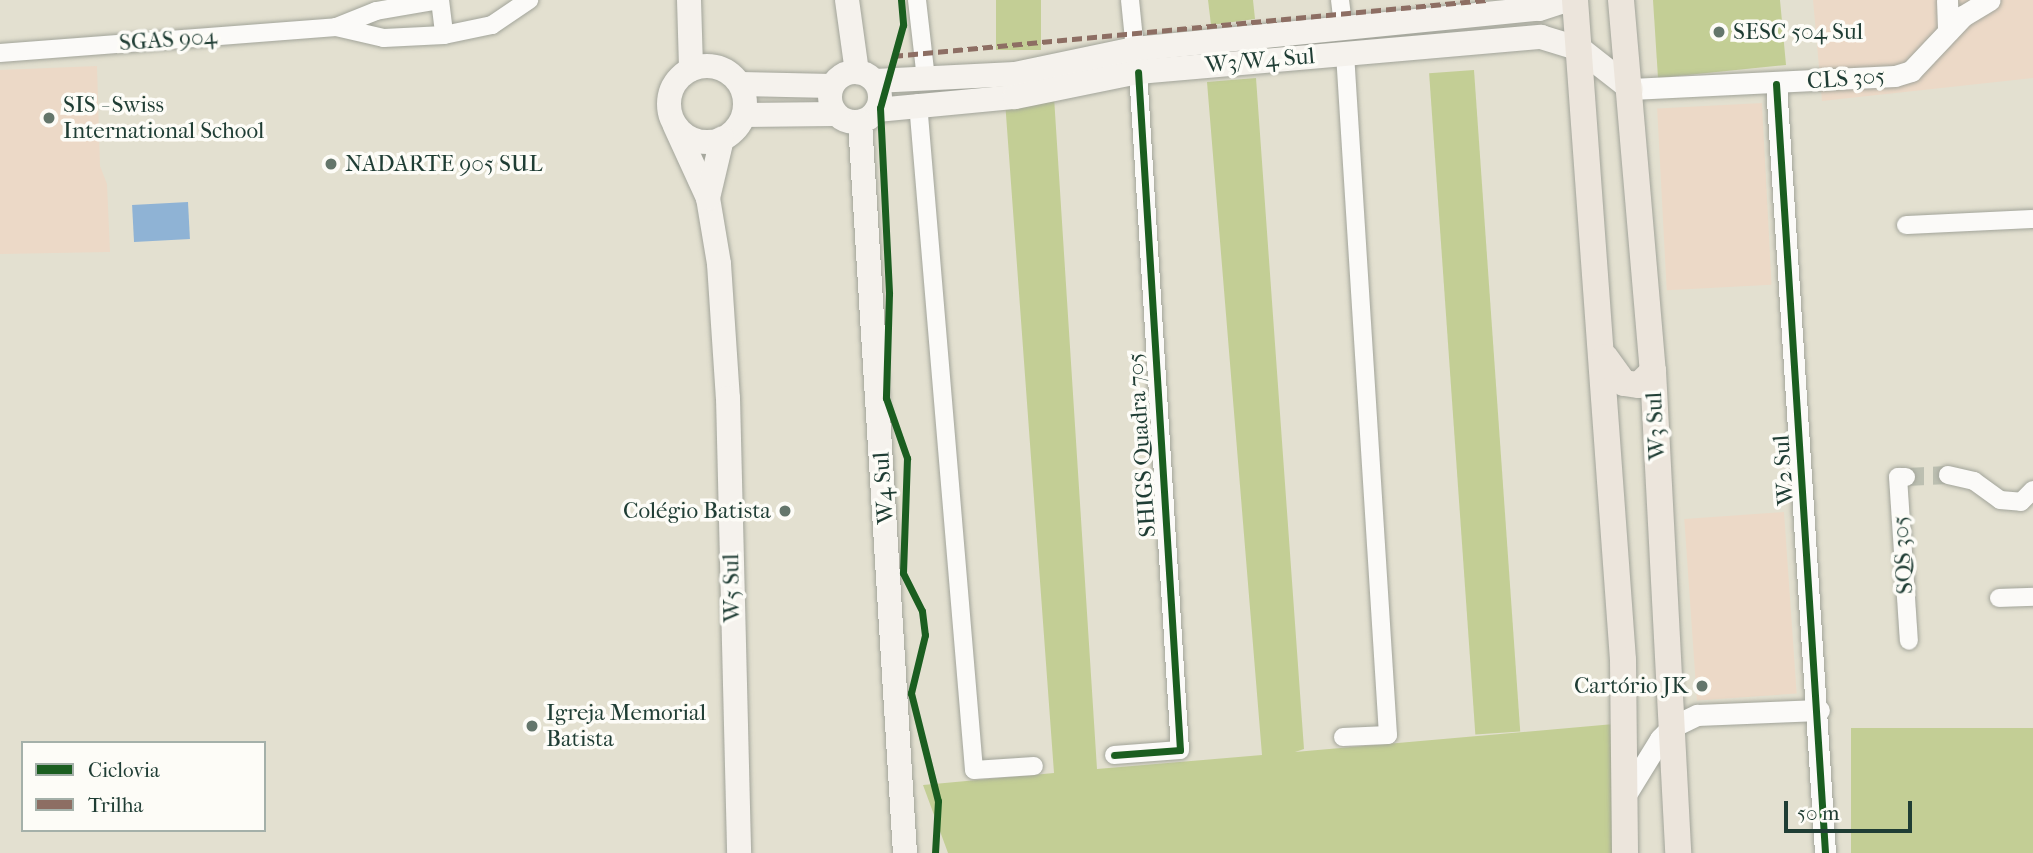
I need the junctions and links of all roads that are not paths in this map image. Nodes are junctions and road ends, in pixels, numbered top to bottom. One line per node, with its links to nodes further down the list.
1 (440, 0): 15 (street, SGAS 904); 17 (street)
2 (529, 0): 17 (street)
3 (690, 0): 24 (main road)
4 (847, 0): 25 (main road)
5 (917, 0): 26 (street)
6 (1129, 0): 23 (street)
7 (1340, 0): 14 (street)
8 (1567, 0): 13 (main road, W3/W4 Sul)
9 (1575, 0): 19 (main road, W3 Sul)
10 (1621, 0): 31 (main road, W3 Sul)
11 (1948, 0): 16 (street)
12 (1990, 0): 16 (street, CLS 305)
13 (1453, 18): 14 (main road, W3/W4 Sul); 18 (main road)
14 (1343, 26): 20 (main road, W3/W4 Sul)
15 (336, 27): 17 (street, SGAS 904); 21 (street, SGAS 904)
16 (1948, 31): 28 (street, CLS 305)
17 (444, 35)
18 (1454, 43): 19 (main road, W3/W4 Sul); 22 (main road, W3/W4 Sul)
19 (1580, 49): 31 (main road, W3/W4 Sul); 41 (main road, W3 Sul)
20 (1233, 51): 22 (main road, W3/W4 Sul); 23 (main road, W3/W4 Sul)
21 (0, 53)
22 (1345, 53): 51 (street)
23 (1137, 61): 29 (main road, W3/W4 Sul); 52 (street, SHIGS Quadra 705)
24 (691, 69): 27 (main road); 36 (main road)
25 (866, 76): 26 (main road, W3/W4 Sul); 30 (main road); 35 (main road)
26 (926, 79): 29 (main road, W3/W4 Sul)
27 (741, 84): 30 (main road); 34 (main road)
28 (1776, 84): 31 (street, CLS 305); 49 (street, W2 Sul)
29 (1015, 85): 32 (main road, W3/W4 Sul)
30 (832, 86): 33 (main road)
31 (1631, 89): 42 (main road, W3 Sul)
32 (918, 103): 35 (main road, W3/W4 Sul); 53 (street)
33 (835, 114): 34 (main road); 35 (main road)
34 (744, 115): 37 (main road)
35 (868, 116): 56 (main road, W4 Sul)
36 (675, 126): 37 (main road); 38 (main road, W5 Sul)
37 (722, 139): 38 (main road, W5 Sul)
38 (708, 198): 55 (main road, W5 Sul)
39 (2033, 219): 40 (street)
40 (1906, 225)
41 (1605, 357): 42 (main road); 54 (main road, W3 Sul)
42 (1653, 371): 50 (main road, W3 Sul)
43 (1948, 475): 45 (street)
44 (1906, 477): 48 (street, SQS 305)
45 (2033, 491)
46 (2033, 597): 47 (street)
47 (1999, 598)
48 (1909, 640)
49 (1819, 710): 50 (street); 59 (street, W2 Sul)
50 (1672, 727): 54 (street); 58 (main road, W3 Sul)
51 (1343, 737)
52 (1114, 755)
53 (1034, 765)
54 (1625, 796): 57 (main road, W3 Sul)
55 (739, 853)
56 (905, 853)
57 (1625, 853)
58 (1678, 853)
59 (1825, 853)

